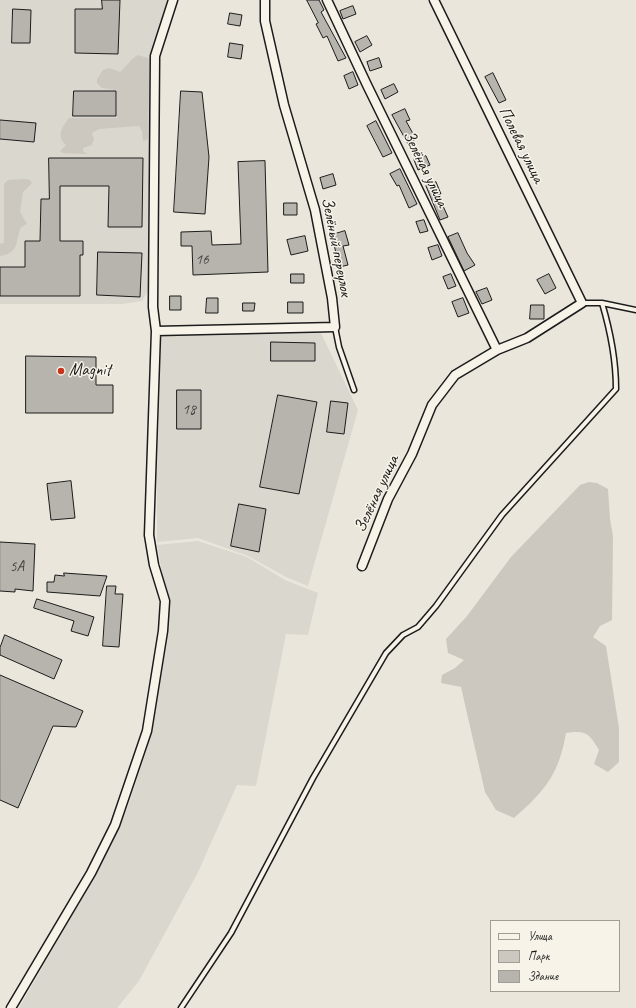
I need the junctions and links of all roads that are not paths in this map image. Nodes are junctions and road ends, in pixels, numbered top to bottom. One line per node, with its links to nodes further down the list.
1 (173, 0): 9 (street)
2 (265, 0): 8 (street, Зелёный переулок)
3 (327, 0): 10 (street, Зелёная улица)
4 (434, 0): 5 (street, Полевая улица)
5 (582, 303): 6 (lane); 10 (street, Зелёная улица)
6 (602, 303): 7 (lane); 14 (lane)
7 (636, 310)
8 (335, 327): 9 (street); 11 (lane)
9 (156, 331): 13 (street)
10 (497, 350): 12 (street, Зелёная улица)
11 (354, 390)
12 (362, 566)
13 (11, 1008)
14 (181, 1008)

